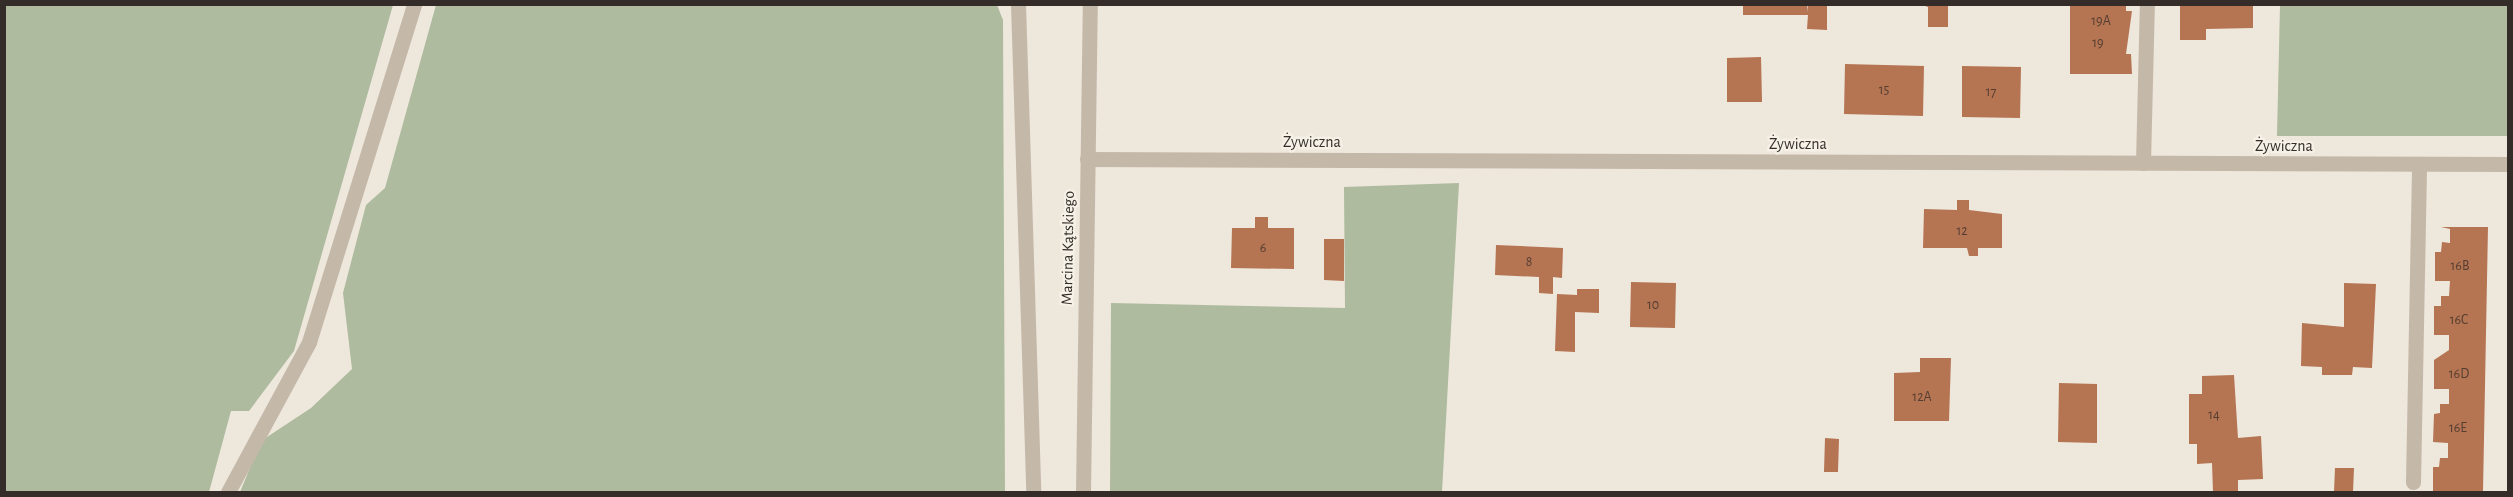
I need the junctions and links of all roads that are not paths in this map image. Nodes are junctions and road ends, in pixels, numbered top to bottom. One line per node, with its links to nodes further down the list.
1 (414, 4): 10 (street)
2 (1018, 4): 11 (street)
3 (1090, 4): 5 (street, Marcina Kątskiego)
4 (2147, 4): 6 (street)
5 (1087, 159): 6 (street, Żywiczna); 12 (street, Marcina Kątskiego)
6 (2143, 163): 7 (street, Żywiczna)
7 (2419, 164): 8 (street, Żywiczna); 9 (street)
8 (2508, 164)
9 (2413, 482)
10 (228, 492)
11 (1033, 492)
12 (1083, 492)

